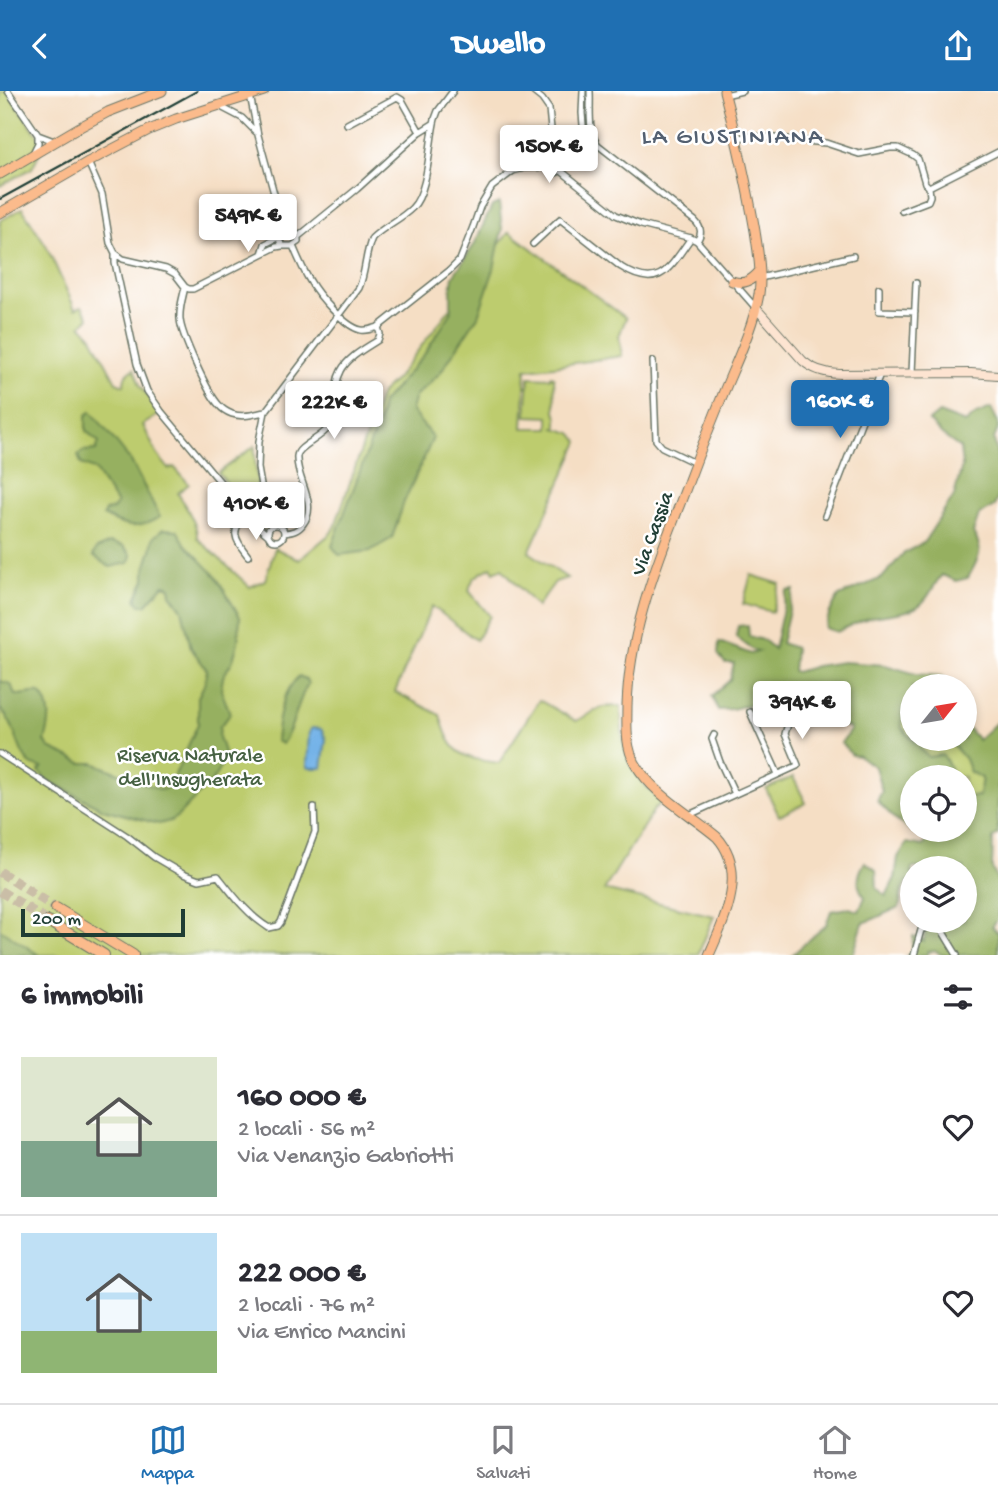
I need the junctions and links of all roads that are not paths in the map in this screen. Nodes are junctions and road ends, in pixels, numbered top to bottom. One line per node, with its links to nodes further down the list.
1 (8, 91): 15 (street)
2 (163, 91): 19 (main road)
3 (264, 91): 10 (main road)
4 (453, 91): 12 (street)
5 (531, 91): 22 (street)
6 (583, 91): 17 (street)
7 (590, 91): 32 (street)
8 (742, 91): 9 (street)
9 (725, 93): 18 (main road, Via Cassia)
10 (250, 96): 11 (main road); 16 (street)
11 (219, 105): 16 (street); 23 (main road)
12 (433, 123): 14 (street); 47 (street)
13 (347, 124): 14 (street)
14 (420, 132): 31 (street)
15 (38, 135): 19 (street); 21 (street)
16 (258, 135): 30 (street)
17 (584, 137)
18 (736, 138): 27 (street); 39 (main road, Via Cassia)
19 (54, 141): 21 (main road)
20 (998, 152): 27 (street)
21 (32, 155): 26 (main road)
22 (554, 159): 24 (street); 25 (street)
23 (88, 162): 29 (main road); 36 (street)
24 (547, 167): 25 (street); 49 (street)
25 (560, 170): 32 (street)
26 (0, 174)
27 (929, 187): 28 (street)
28 (902, 211)
29 (0, 213)
30 (282, 235): 31 (street); 34 (street); 37 (street)
31 (299, 236): 35 (street)
32 (694, 240): 33 (street); 40 (street)
33 (533, 244)
34 (283, 246): 35 (street); 37 (street)
35 (293, 246): 47 (street)
36 (115, 253): 42 (street); 56 (street)
37 (261, 254): 42 (street)
38 (853, 256): 39 (street)
39 (760, 275): 40 (main road); 44 (main road, Via Cassia)
40 (732, 281): 44 (street)
41 (916, 283): 46 (street)
42 (185, 287): 54 (street)
43 (879, 288): 45 (street)
44 (756, 308): 52 (street); 55 (main road, Via Cassia)
45 (879, 311): 46 (street); 48 (street)
46 (915, 312): 51 (street)
47 (339, 315): 49 (street); 54 (street)
48 (879, 319)
49 (378, 327): 59 (street)
50 (653, 361): 55 (street)
51 (912, 373): 52 (street); 53 (street)
52 (880, 374): 57 (street)
53 (998, 375)
54 (265, 412): 58 (street)
55 (695, 463): 69 (main road, Via Cassia)
56 (246, 512): 60 (street); 61 (street)
57 (825, 516)
58 (272, 526): 59 (street); 60 (street)
59 (284, 533): 60 (street)
60 (268, 535)
61 (248, 556)
62 (750, 712): 66 (street)
63 (782, 712): 66 (street)
64 (713, 735): 67 (street)
65 (0, 754): 68 (street)
66 (778, 774): 67 (street)
67 (735, 794): 69 (street)
68 (314, 807)
69 (690, 815): 74 (main road, Via Cassia)
70 (56, 908): 73 (highway)
71 (48, 921): 72 (highway)
72 (104, 955)
73 (133, 955)
74 (709, 955)
75 (914, 955): 76 (street)
76 (957, 955)

